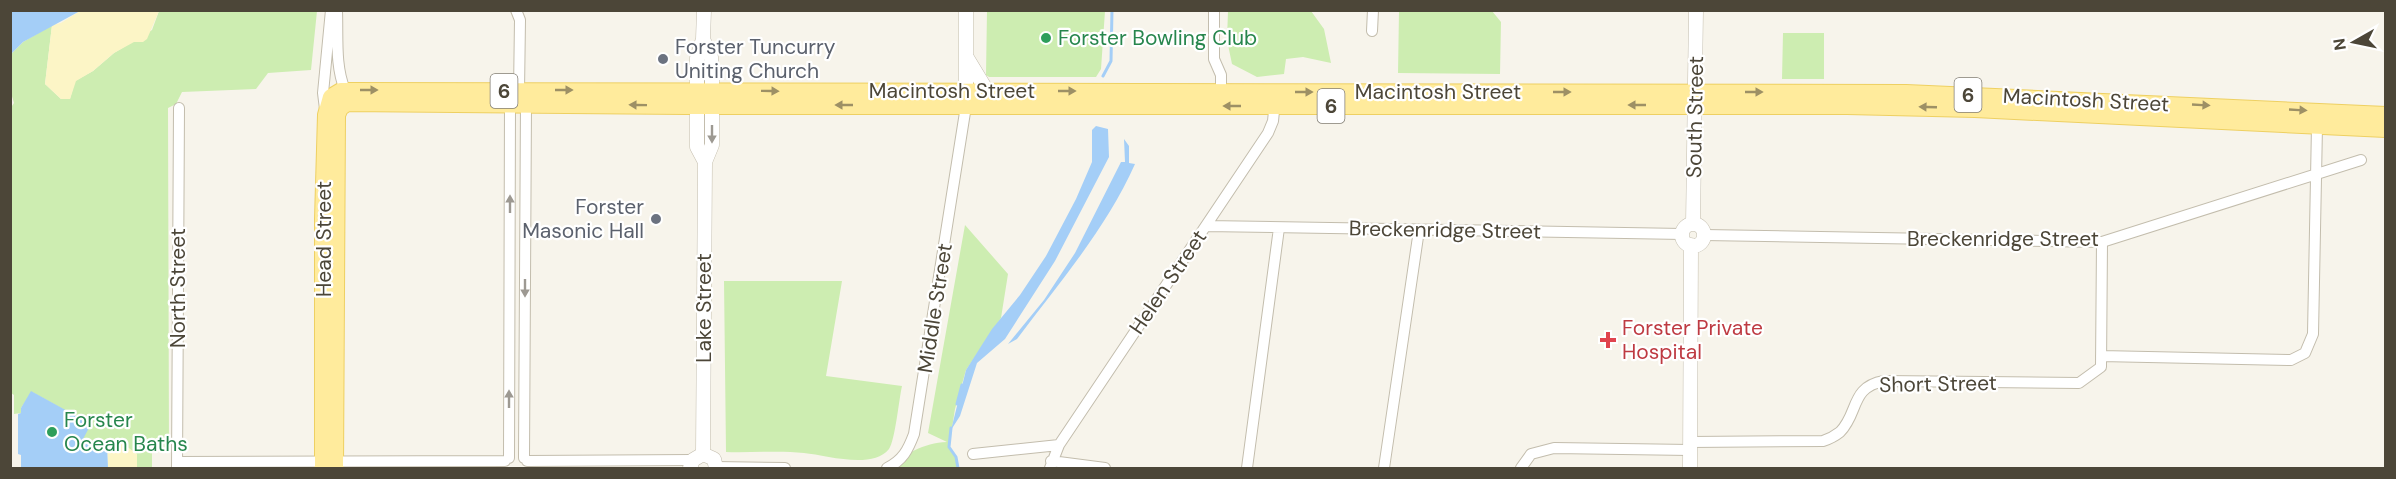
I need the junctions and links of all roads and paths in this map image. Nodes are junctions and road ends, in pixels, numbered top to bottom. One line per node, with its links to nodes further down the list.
1 (331, 10): 20 (street, Head Street)
2 (337, 10): 11 (street)
3 (704, 10): 14 (street, Lake Street)
4 (966, 10): 10 (street)
5 (1214, 10): 13 (street)
6 (1373, 10): 9 (street)
7 (1696, 10): 17 (street, South Street)
8 (521, 14): 15 (street)
9 (1372, 31)
10 (966, 56): 12 (street); 18 (street)
11 (345, 90): 15 (main road, Macintosh Street / 6, one-way to 15); 20 (main road)
12 (987, 91): 13 (main road, Macintosh Street / 6, one-way to 13); 18 (main road, Macintosh Street / 6)
13 (1221, 92): 16 (main road, Macintosh Street / 6)
14 (704, 98): 15 (main road, Macintosh Street / 6); 18 (main road, Macintosh Street / 6); 37 (street, Lake Street)
15 (518, 99): 20 (main road, Macintosh Street / 6); 38 (street, one-way to 15); 39 (street, one-way to 39)
16 (1275, 99): 17 (main road, Macintosh Street / 6); 18 (main road, Macintosh Street / 6, one-way to 18); 27 (street, Helen Street)
17 (1695, 99): 21 (main road, Macintosh Street / 6, one-way to 21); 22 (main road, Macintosh Street / 6, one-way to 17); 26 (street, South Street)
18 (962, 101): 45 (street, Middle Street)
19 (179, 108): 40 (street, North Street)
20 (332, 115): 41 (main road, Head Street)
21 (2385, 115)
22 (2317, 126): 23 (main road, Macintosh Street / 6); 25 (street)
23 (2385, 129)
24 (2361, 160): 25 (street, Breckenridge Street)
25 (2314, 175): 32 (street, Breckenridge Street); 33 (street)
26 (1694, 224): 30 (street); 31 (street)
27 (1206, 226): 28 (street, Breckenridge Street); 34 (street, Helen Street)
28 (1279, 228): 29 (street, Breckenridge Street); 47 (street)
29 (1419, 230): 31 (street, Breckenridge Street); 48 (street)
30 (1704, 235): 31 (street); 32 (street, Breckenridge Street)
31 (1687, 240): 35 (street)
32 (2102, 242): 33 (street)
33 (2101, 361): 35 (street, Short Street)
34 (1059, 445): 36 (street); 42 (street, Helen Street)
35 (1690, 446): 49 (street, Short Street); 50 (street)
36 (973, 454)
37 (695, 461): 39 (street); 43 (street)
38 (506, 462): 39 (street); 41 (street)
39 (527, 463)
40 (177, 465): 41 (street)
41 (329, 465)
42 (1051, 465): 46 (street)
43 (716, 468): 44 (street)
44 (785, 468)
45 (887, 468)
46 (1106, 468)
47 (1247, 468)
48 (1384, 468)
49 (1521, 468)
50 (1689, 468)

